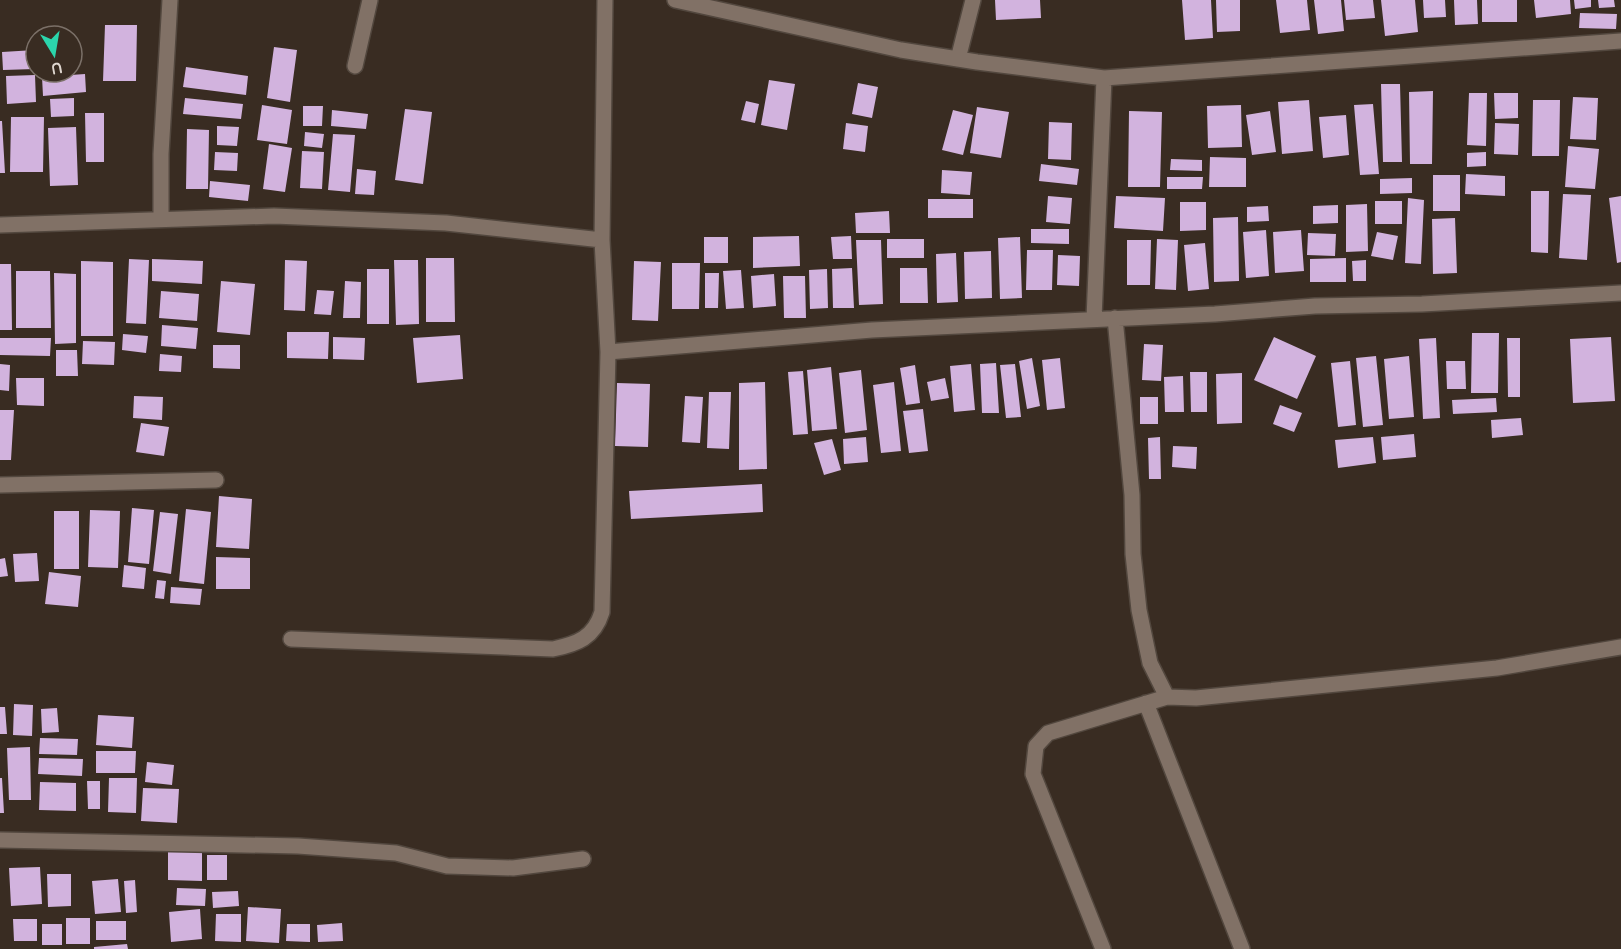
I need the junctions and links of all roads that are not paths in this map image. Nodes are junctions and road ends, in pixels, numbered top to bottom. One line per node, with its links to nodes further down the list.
1 (170, 0): 10 (street)
2 (370, 0): 8 (street)
3 (605, 0): 12 (street)
4 (675, 0): 7 (street)
5 (973, 0): 7 (street)
6 (1621, 41): 9 (street)
7 (958, 59): 9 (street)
8 (355, 66)
9 (1104, 78): 15 (street)
10 (161, 219): 11 (street); 12 (street)
11 (0, 225)
12 (602, 240): 16 (street)
13 (1621, 294): 14 (street)
14 (1115, 318): 15 (street); 21 (street)
15 (1094, 319): 16 (street)
16 (608, 352): 19 (street)
17 (216, 480): 18 (street)
18 (0, 485)
19 (291, 639)
20 (1621, 647): 21 (street)
21 (1167, 697): 22 (street)
22 (1146, 703): 25 (street); 26 (street)
23 (0, 840): 24 (street)
24 (583, 859)
25 (1103, 949)
26 (1242, 949)

